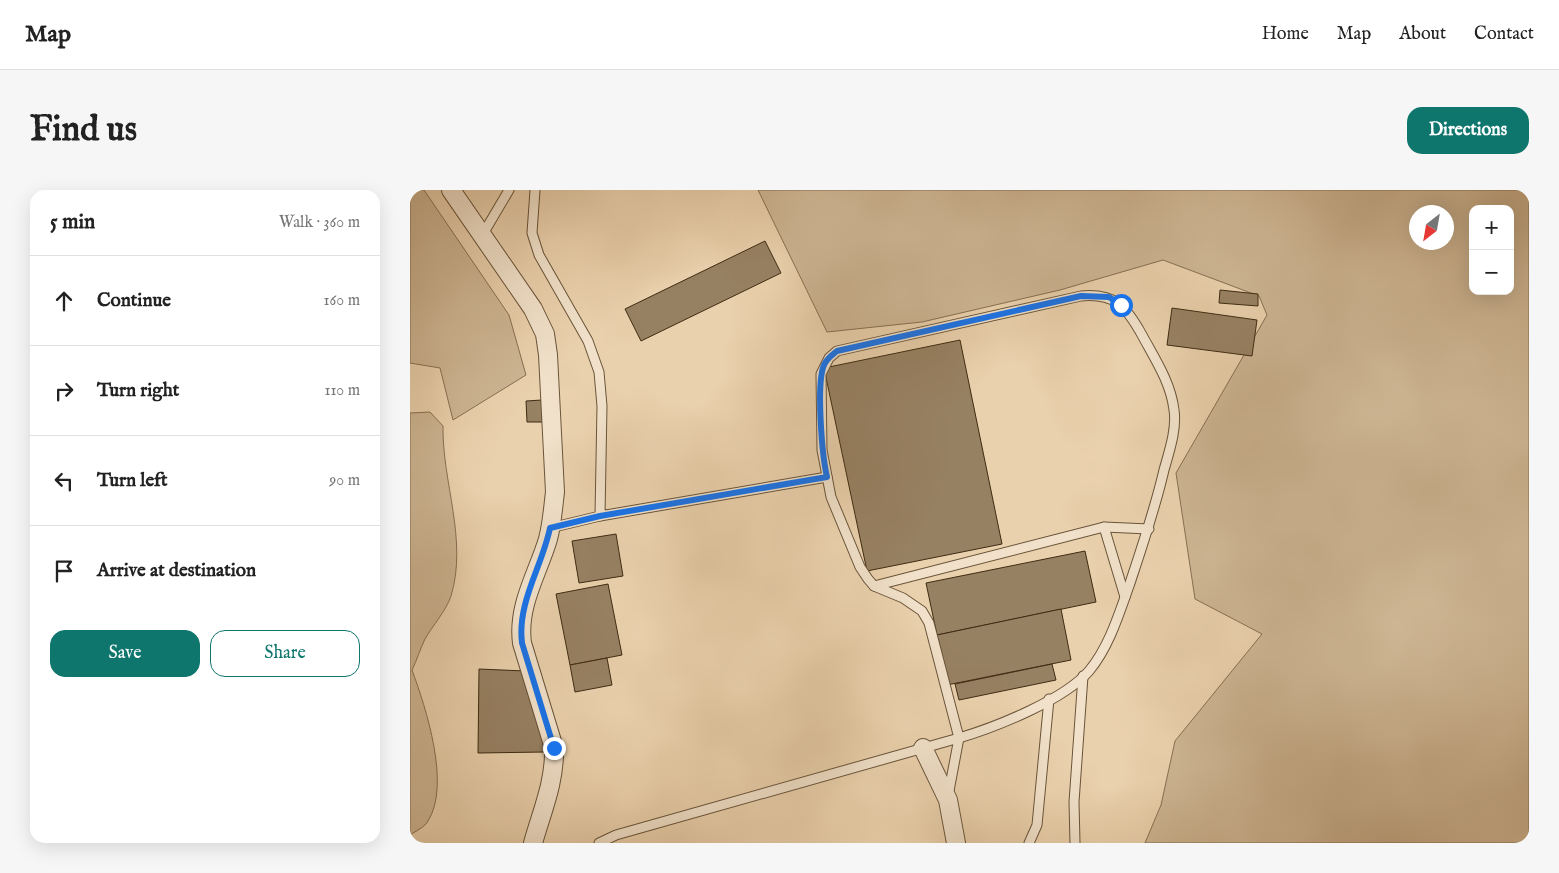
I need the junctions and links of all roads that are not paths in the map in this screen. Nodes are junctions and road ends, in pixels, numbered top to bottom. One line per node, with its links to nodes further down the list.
1 (451, 190): 4 (street)
2 (509, 190): 4 (lane)
3 (536, 190): 6 (lane)
4 (483, 234): 8 (street)
5 (827, 477): 6 (lane); 9 (lane); 10 (lane)
6 (600, 516): 8 (lane)
7 (1104, 527): 9 (lane); 10 (lane); 11 (lane)
8 (550, 528): 17 (street)
9 (1149, 529): 11 (lane)
10 (874, 586): 14 (lane)
11 (1125, 597): 12 (lane)
12 (1083, 676): 13 (lane); 21 (lane)
13 (1049, 699): 14 (lane); 20 (lane)
14 (959, 738): 15 (lane); 16 (lane)
15 (923, 748): 16 (street); 18 (lane)
16 (948, 800): 19 (street)
17 (533, 843)
18 (599, 843)
19 (956, 843)
20 (1029, 843)
21 (1075, 843)

